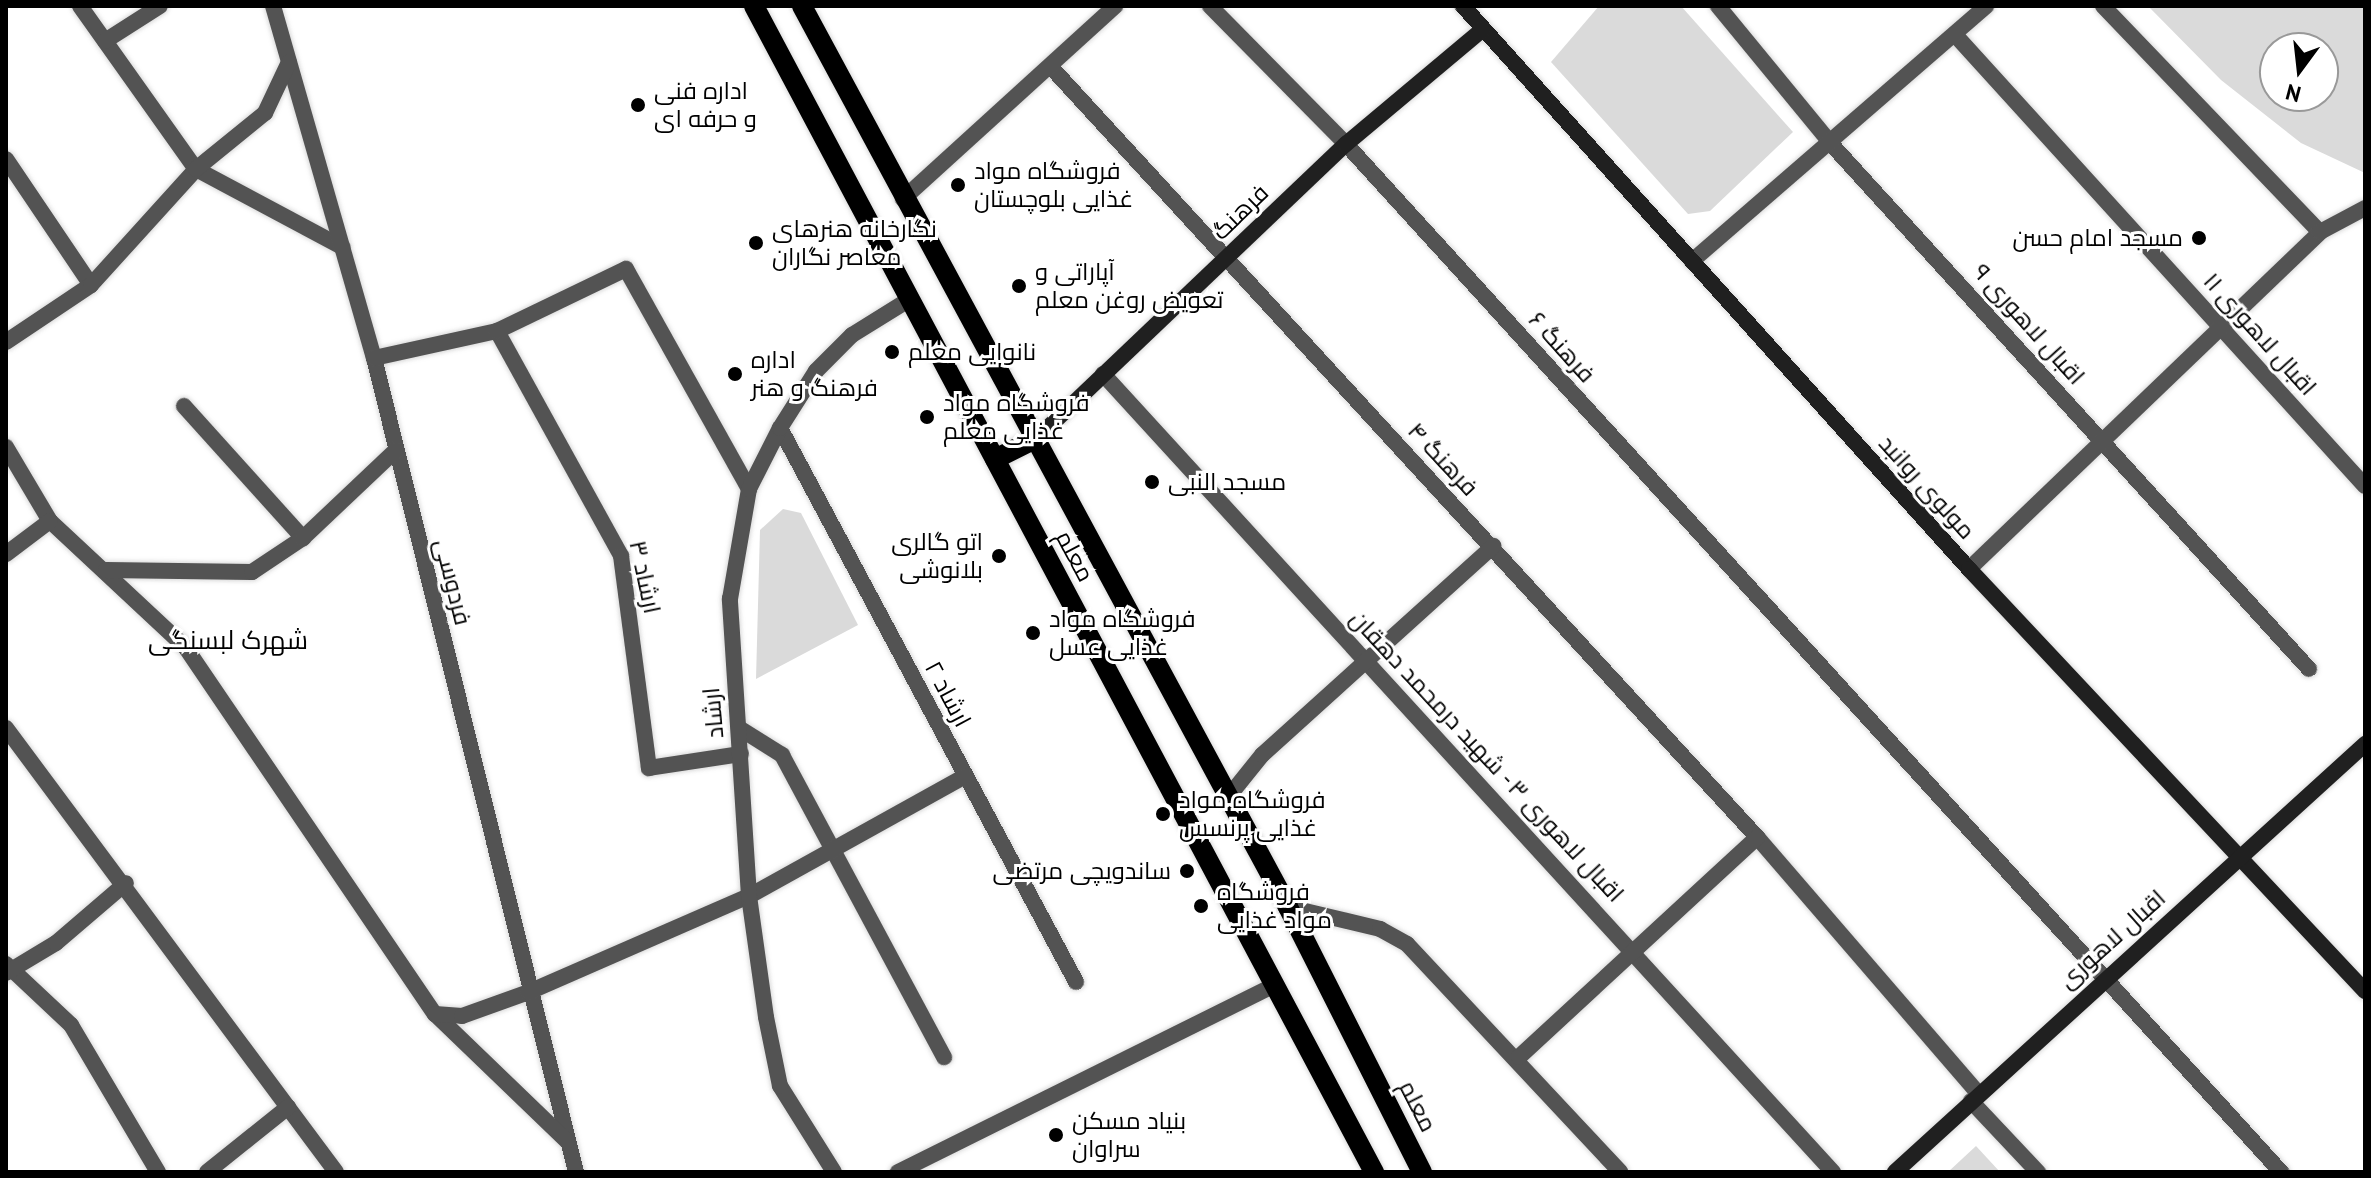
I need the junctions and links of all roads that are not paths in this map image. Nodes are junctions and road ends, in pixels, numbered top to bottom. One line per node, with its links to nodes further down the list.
1 (80, 6): 14 (street)
2 (160, 6): 14 (street)
3 (273, 6): 15 (street, فردوسی)
4 (754, 6): 28 (main road, معلم)
5 (802, 6): 21 (main road, معلم)
6 (1115, 6): 16 (street)
7 (1210, 6): 17 (street, فرهنگ ۶)
8 (1463, 6): 12 (street, مولوی روانبد)
9 (1718, 6): 18 (street, اقبال لاهوری ۹)
10 (1986, 6): 13 (street)
11 (2103, 6): 23 (street)
12 (1483, 29): 17 (street, فرهنگ); 26 (street, مولوی روانبد)
13 (1958, 38): 18 (street); 29 (street, اقبال لاهوری ۱۱)
14 (105, 41): 20 (street)
15 (289, 62): 20 (street); 24 (street, فردوسی)
16 (1050, 66): 21 (street); 25 (street, فرهنگ ۴)
17 (1346, 144): 25 (street, فرهنگ); 65 (street, فرهنگ ۶)
18 (1833, 146): 26 (street); 37 (street, اقبال لاهوری ۹)
19 (6, 159): 27 (street)
20 (196, 169): 24 (street); 27 (street)
21 (903, 199): 36 (main road, معلم)
22 (2365, 208): 23 (street)
23 (2320, 232): 29 (street)
24 (342, 247): 32 (street, فردوسی)
25 (1224, 261): 33 (street, فرهنگ); 45 (street, فرهنگ ۴)
26 (1692, 261): 47 (street, مولوی روانبد)
27 (91, 285): 31 (street)
28 (910, 299): 35 (street, ارشاد); 40 (main road, معلم)
29 (2222, 327): 37 (street); 41 (street, اقبال لاهوری ۱۱)
30 (497, 331): 32 (street); 42 (street); 54 (street, ارشاد ۳)
31 (6, 342)
32 (374, 358): 39 (street, فردوسی)
33 (1103, 374): 36 (street, فرهنگ); 49 (street, اقبال لاهوری ۳ - شهید درمحمد دهقان)
34 (184, 406): 44 (street)
35 (780, 428): 42 (street, ارشاد); 55 (street, ارشاد ۲)
36 (1037, 438): 40 (main road); 56 (main road, معلم)
37 (2100, 438): 47 (street); 50 (street, اقبال لاهوری ۹)
38 (6, 447): 43 (street)
39 (396, 450): 44 (street); 69 (street, فردوسی)
40 (995, 459): 67 (main road, معلم)
41 (2365, 486)
42 (749, 489): 52 (street, ارشاد)
43 (50, 521): 46 (street); 48 (street)
44 (303, 538): 48 (street)
45 (1493, 546): 49 (street); 57 (street, فرهنگ ۴)
46 (6, 554)
47 (1969, 569): 59 (street, مولوی روانبد)
48 (106, 570): 70 (street)
49 (1367, 662): 56 (street); 63 (street, اقبال لاهوری ۳ - شهید درمحمد دهقان)
50 (2309, 669)
51 (6, 728): 60 (street)
52 (739, 728): 54 (street, ارشاد); 58 (street)
53 (2365, 744): 59 (street, اقبال لاهوری)
54 (741, 754): 61 (street, ارشاد)
55 (964, 777): 58 (street); 66 (street, ارشاد ۲)
56 (1229, 796): 62 (main road, معلم)
57 (1757, 837): 63 (street); 73 (street, فرهنگ ۴)
58 (834, 850): 61 (street); 71 (street)
59 (2239, 855): 65 (street, اقبال لاهوری); 68 (street, مولوی روانبد)
60 (126, 883): 64 (street); 74 (street)
61 (749, 896): 69 (street); 81 (street, ارشاد)
62 (1288, 907): 72 (street); 84 (main road, معلم)
63 (1634, 952): 72 (street); 86 (street, اقبال لاهوری ۳ - شهید درمحمد دهقان)
64 (8, 968): 77 (street)
65 (2104, 978): 73 (street, اقبال لاهوری); 89 (street, فرهنگ ۶)
66 (1076, 982)
67 (1273, 986): 76 (street); 83 (main road, معلم)
68 (2365, 991)
69 (529, 992): 70 (street); 75 (street, فردوسی)
70 (435, 1014): 75 (street)
71 (944, 1057)
72 (1519, 1057): 85 (street)
73 (1975, 1098): 87 (street, اقبال لاهوری); 88 (street, فرهنگ ۴)
74 (288, 1107): 78 (street); 79 (street)
75 (569, 1142): 80 (street, فردوسی)
76 (919, 1167): 82 (street)
77 (158, 1172)
78 (207, 1172)
79 (336, 1172)
80 (576, 1172)
81 (834, 1172)
82 (898, 1172)
83 (1374, 1172)
84 (1422, 1172)
85 (1620, 1172)
86 (1833, 1172)
87 (1895, 1172)
88 (2038, 1172)
89 (2281, 1172)

